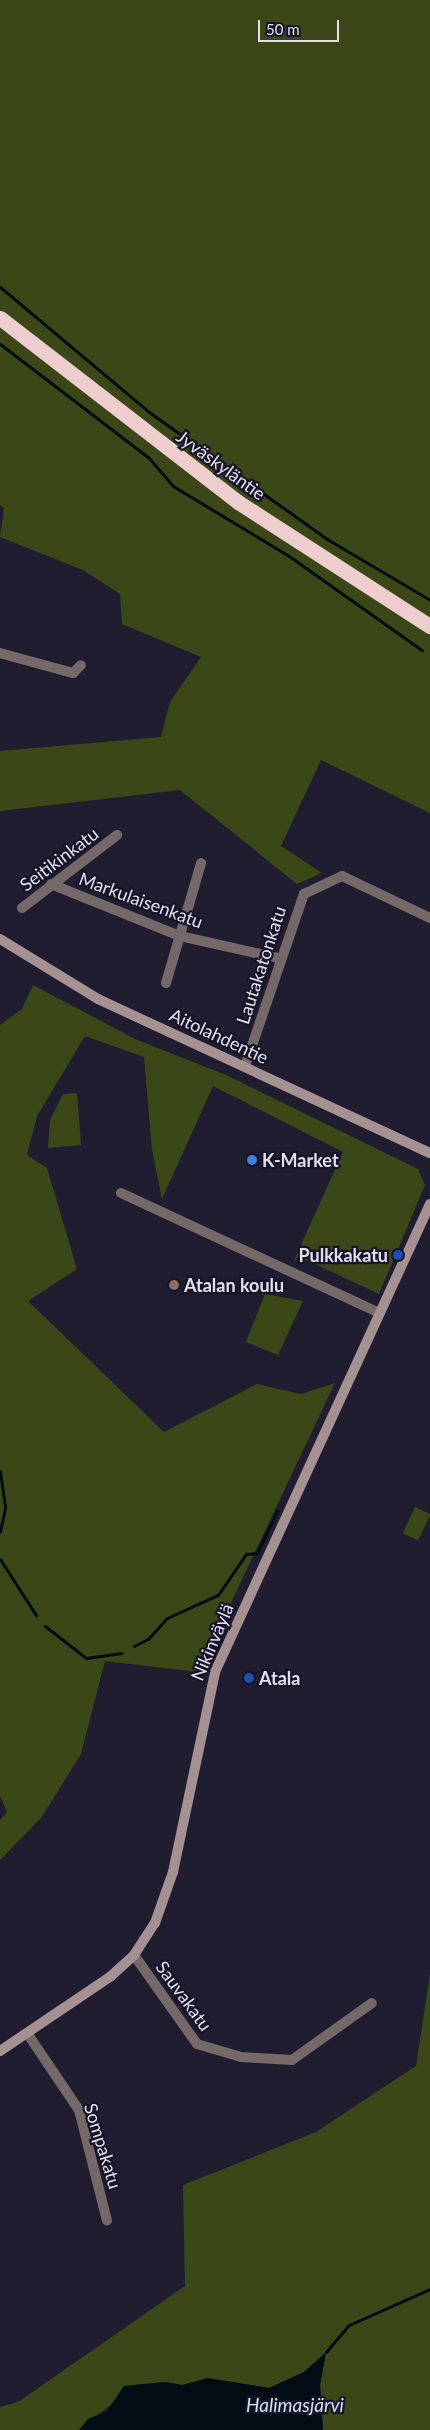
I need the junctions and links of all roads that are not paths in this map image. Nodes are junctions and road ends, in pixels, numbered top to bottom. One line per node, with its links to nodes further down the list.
1 (0, 318): 2 (highway, Jyväskyläntie)
2 (430, 626)
3 (0, 652): 4 (street)
4 (81, 665)
5 (117, 835): 7 (street, Seitikinkatu)
6 (202, 863): 10 (street)
7 (51, 884): 8 (street, Seitikinkatu); 10 (street, Markulaisenkatu)
8 (22, 908)
9 (430, 918): 12 (street, Lautakatonkatu)
10 (180, 936): 12 (street, Markulaisenkatu); 13 (street)
11 (0, 939): 14 (street, Aitolahdentie)
12 (278, 958): 14 (street, Lautakatonkatu)
13 (166, 983)
14 (245, 1066): 15 (street, Aitolahdentie)
15 (430, 1153)
16 (120, 1193): 18 (street)
17 (430, 1204): 18 (street, Nikinväylä)
18 (380, 1313): 19 (street, Nikinväylä)
19 (134, 1955): 20 (street, Sauvakatu); 21 (street, Nikinväylä)
20 (372, 2003)
21 (27, 2033): 22 (street, Nikinväylä); 23 (street, Sompakatu)
22 (0, 2051)
23 (108, 2221)

